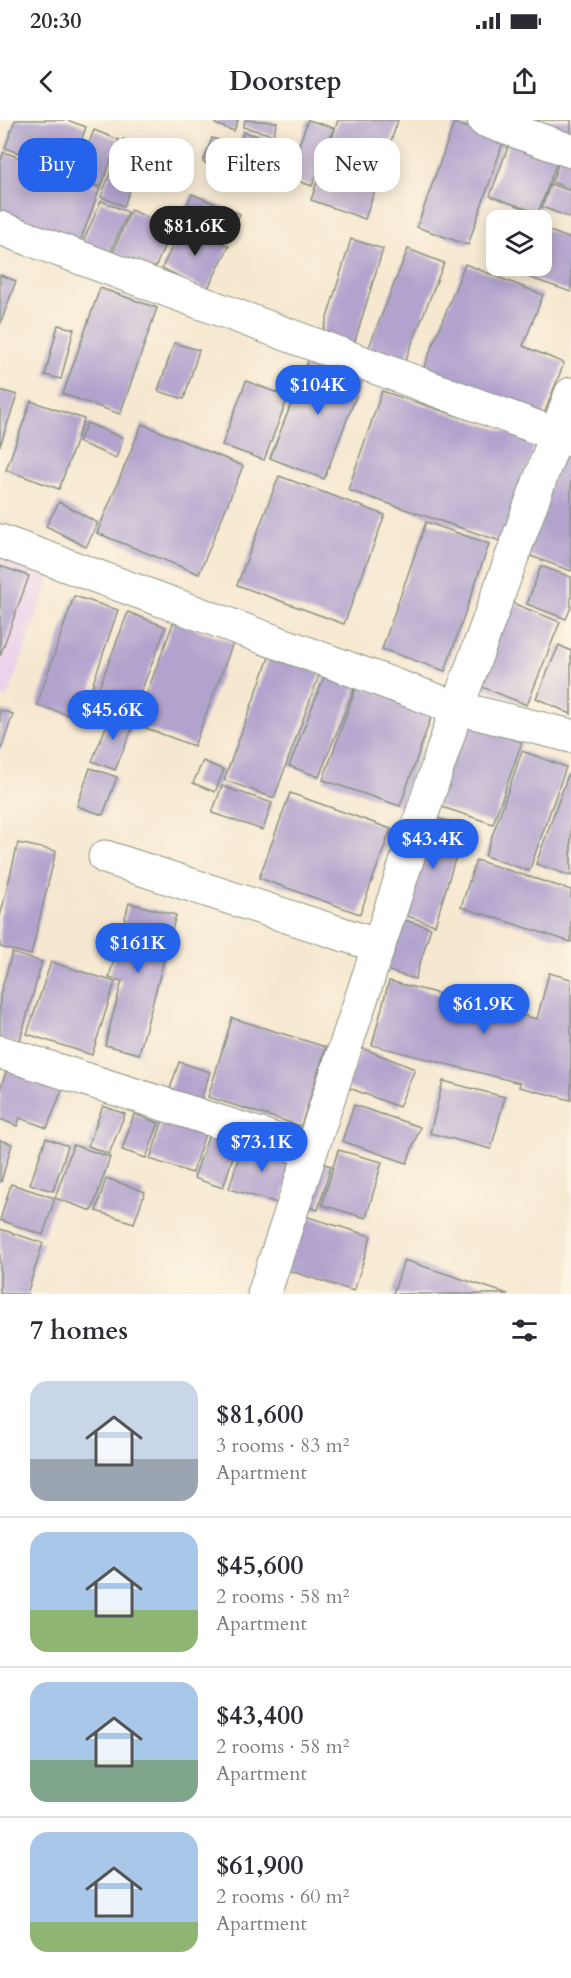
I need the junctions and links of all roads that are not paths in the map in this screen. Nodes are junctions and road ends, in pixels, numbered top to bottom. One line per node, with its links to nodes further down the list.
1 (484, 120): 2 (street)
2 (571, 151)
3 (0, 228): 5 (street)
4 (571, 394): 5 (street)
5 (564, 438): 7 (street)
6 (0, 541): 7 (street)
7 (457, 708): 8 (street); 10 (street)
8 (571, 736)
9 (105, 858): 10 (street)
10 (379, 945): 12 (street)
11 (0, 1052): 12 (street)
12 (311, 1151): 13 (street)
13 (264, 1294)

